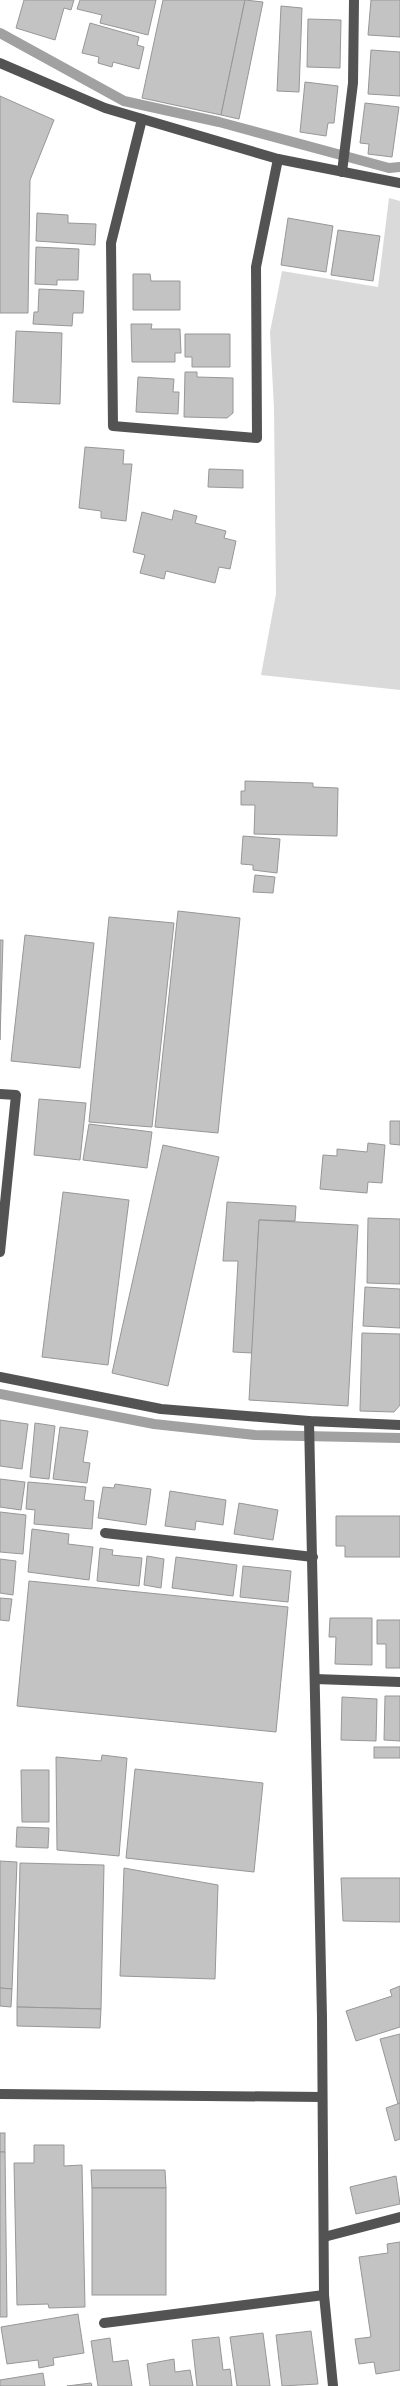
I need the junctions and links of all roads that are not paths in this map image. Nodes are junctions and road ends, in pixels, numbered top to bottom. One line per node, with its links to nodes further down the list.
1 (354, 0): 5 (street)
2 (0, 63): 3 (street)
3 (142, 119): 4 (street); 4 (street)
4 (278, 159): 5 (street)
5 (342, 172): 6 (street)
6 (400, 183)
7 (0, 1094): 8 (street)
8 (4, 1179): 9 (street)
9 (0, 1252)
10 (0, 1377): 11 (street)
11 (309, 1421): 12 (street); 14 (street)
12 (400, 1425)
13 (105, 1533): 14 (street)
14 (312, 1557): 15 (street)
15 (315, 1679): 16 (street); 18 (street)
16 (400, 1682)
17 (0, 2094): 18 (street)
18 (322, 2096): 20 (street)
19 (400, 2217): 20 (street)
20 (324, 2237): 21 (street)
21 (324, 2295): 22 (street); 23 (street)
22 (104, 2323)
23 (333, 2386)

